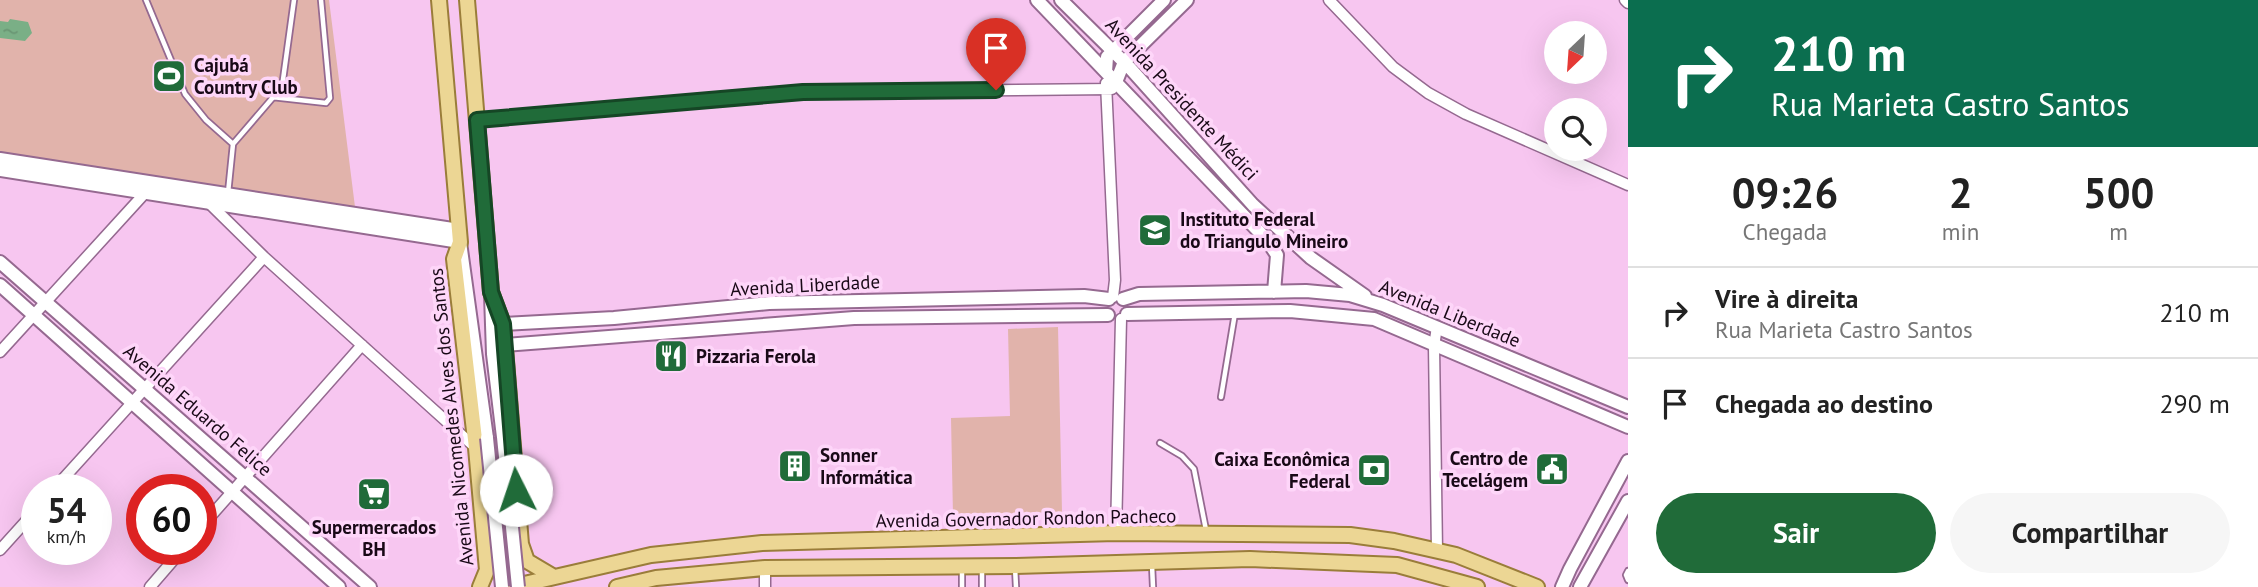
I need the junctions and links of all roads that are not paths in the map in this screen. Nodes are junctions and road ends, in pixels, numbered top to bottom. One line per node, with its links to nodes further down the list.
1 (146, 0): 17 (lane)
2 (294, 0): 15 (lane)
3 (321, 0): 15 (lane)
4 (439, 0): 24 (main road, Avenida Nicomedes Alves dos Santos)
5 (467, 0): 16 (main road)
6 (1037, 0): 13 (main road, Avenida Presidente Médici)
7 (1061, 0): 11 (main road, Avenida Presidente Médici)
8 (1164, 0): 11 (main road)
9 (1187, 0): 12 (main road)
10 (1329, 0): 20 (street)
11 (1113, 51): 12 (main road, Avenida Presidente Médici); 13 (main road)
12 (1124, 62): 14 (main road); 32 (main road, Avenida Presidente Médici)
13 (1106, 72): 14 (main road, Avenida Presidente Médici)
14 (1110, 90): 16 (street); 29 (main road, Avenida Presidente Médici); 30 (street)
15 (272, 97): 17 (lane)
16 (477, 120): 28 (main road)
17 (233, 144): 22 (lane)
18 (0, 159): 22 (main road)
19 (0, 170): 21 (main road)
20 (1628, 185)
21 (145, 193): 23 (main road); 31 (street)
22 (228, 194): 23 (main road); 24 (main road)
23 (209, 203): 24 (main road); 25 (street)
24 (459, 236): 49 (main road, Avenida Nicomedes Alves dos Santos)
25 (264, 257): 40 (street); 44 (street)
26 (0, 262): 31 (main road, Avenida Eduardo Felice)
27 (0, 285): 35 (main road, Avenida Eduardo Felice)
28 (491, 292): 37 (main road); 81 (main road, bridge)
29 (1275, 292): 30 (main road, Avenida Liberdade); 32 (main road, Avenida Liberdade)
30 (1116, 298): 33 (main road, Avenida Liberdade); 36 (main road); 36 (main road)
31 (45, 301): 35 (street); 44 (main road, Avenida Eduardo Felice)
32 (1373, 302): 39 (main road, Avenida Liberdade)
33 (727, 307): 37 (main road, Avenida Liberdade); 38 (main road)
34 (1236, 313): 36 (main road, Avenida Liberdade); 42 (main road, Avenida Liberdade); 45 (lane)
35 (33, 314): 43 (street); 46 (main road, Avenida Eduardo Felice)
36 (1118, 316): 38 (main road, Avenida Liberdade); 60 (street)
37 (503, 324): 41 (main road)
38 (729, 327): 41 (main road, Avenida Liberdade)
39 (1437, 327): 42 (street); 47 (main road, Avenida Liberdade)
40 (362, 345): 49 (street); 53 (street)
41 (505, 345): 57 (main road)
42 (1434, 346): 48 (main road, Avenida Liberdade); 64 (street)
43 (0, 352)
44 (144, 388): 46 (street); 53 (main road, Avenida Eduardo Felice)
45 (1221, 397)
46 (132, 402): 52 (street); 54 (main road, Avenida Eduardo Felice)
47 (1628, 407)
48 (1628, 427)
49 (482, 443): 58 (main road, Avenida Nicomedes Alves dos Santos); 79 (main road, Avenida Nicomedes Alves dos Santos, bridge)
50 (1160, 443): 61 (lane)
51 (1628, 461): 90 (main road)
52 (67, 474)
53 (245, 477): 54 (street); 62 (main road, Avenida Eduardo Felice)
54 (232, 492): 56 (street); 65 (main road, Avenida Eduardo Felice)
55 (1628, 501): 91 (main road)
56 (217, 509)
57 (519, 519): 58 (main road); 73 (main road)
58 (482, 521): 78 (main road, Avenida Nicomedes Alves dos Santos)
59 (21, 527): 63 (street)
60 (1116, 533): 61 (main road, Avenida Governador Rondon Pacheco); 73 (main road, Avenida Governador Rondon Pacheco)
61 (1206, 534): 64 (main road, Avenida Governador Rondon Pacheco)
62 (321, 544): 65 (main road); 77 (main road, Avenida Eduardo Felice)
63 (0, 550)
64 (1437, 551): 89 (main road, Avenida Governador Rondon Pacheco)
65 (307, 559): 76 (main road, Avenida Eduardo Felice)
66 (1152, 561): 70 (main road); 87 (lane); 88 (main road)
67 (169, 565): 75 (street)
68 (962, 566): 69 (main road); 71 (main road); 84 (lane)
69 (981, 566): 70 (main road); 85 (lane)
70 (1015, 566): 86 (lane)
71 (765, 568): 82 (main road); 83 (street)
72 (1628, 571): 74 (lane)
73 (554, 577): 80 (main road, Avenida Governador Rondon Pacheco)
74 (1628, 580)
75 (150, 587)
76 (339, 587)
77 (370, 587)
78 (480, 587)
79 (502, 587)
80 (511, 587)
81 (518, 587)
82 (617, 587)
83 (765, 587)
84 (962, 587)
85 (982, 587)
86 (1016, 587)
87 (1153, 587)
88 (1477, 587)
89 (1537, 587)
90 (1562, 587)
91 (1580, 587)

